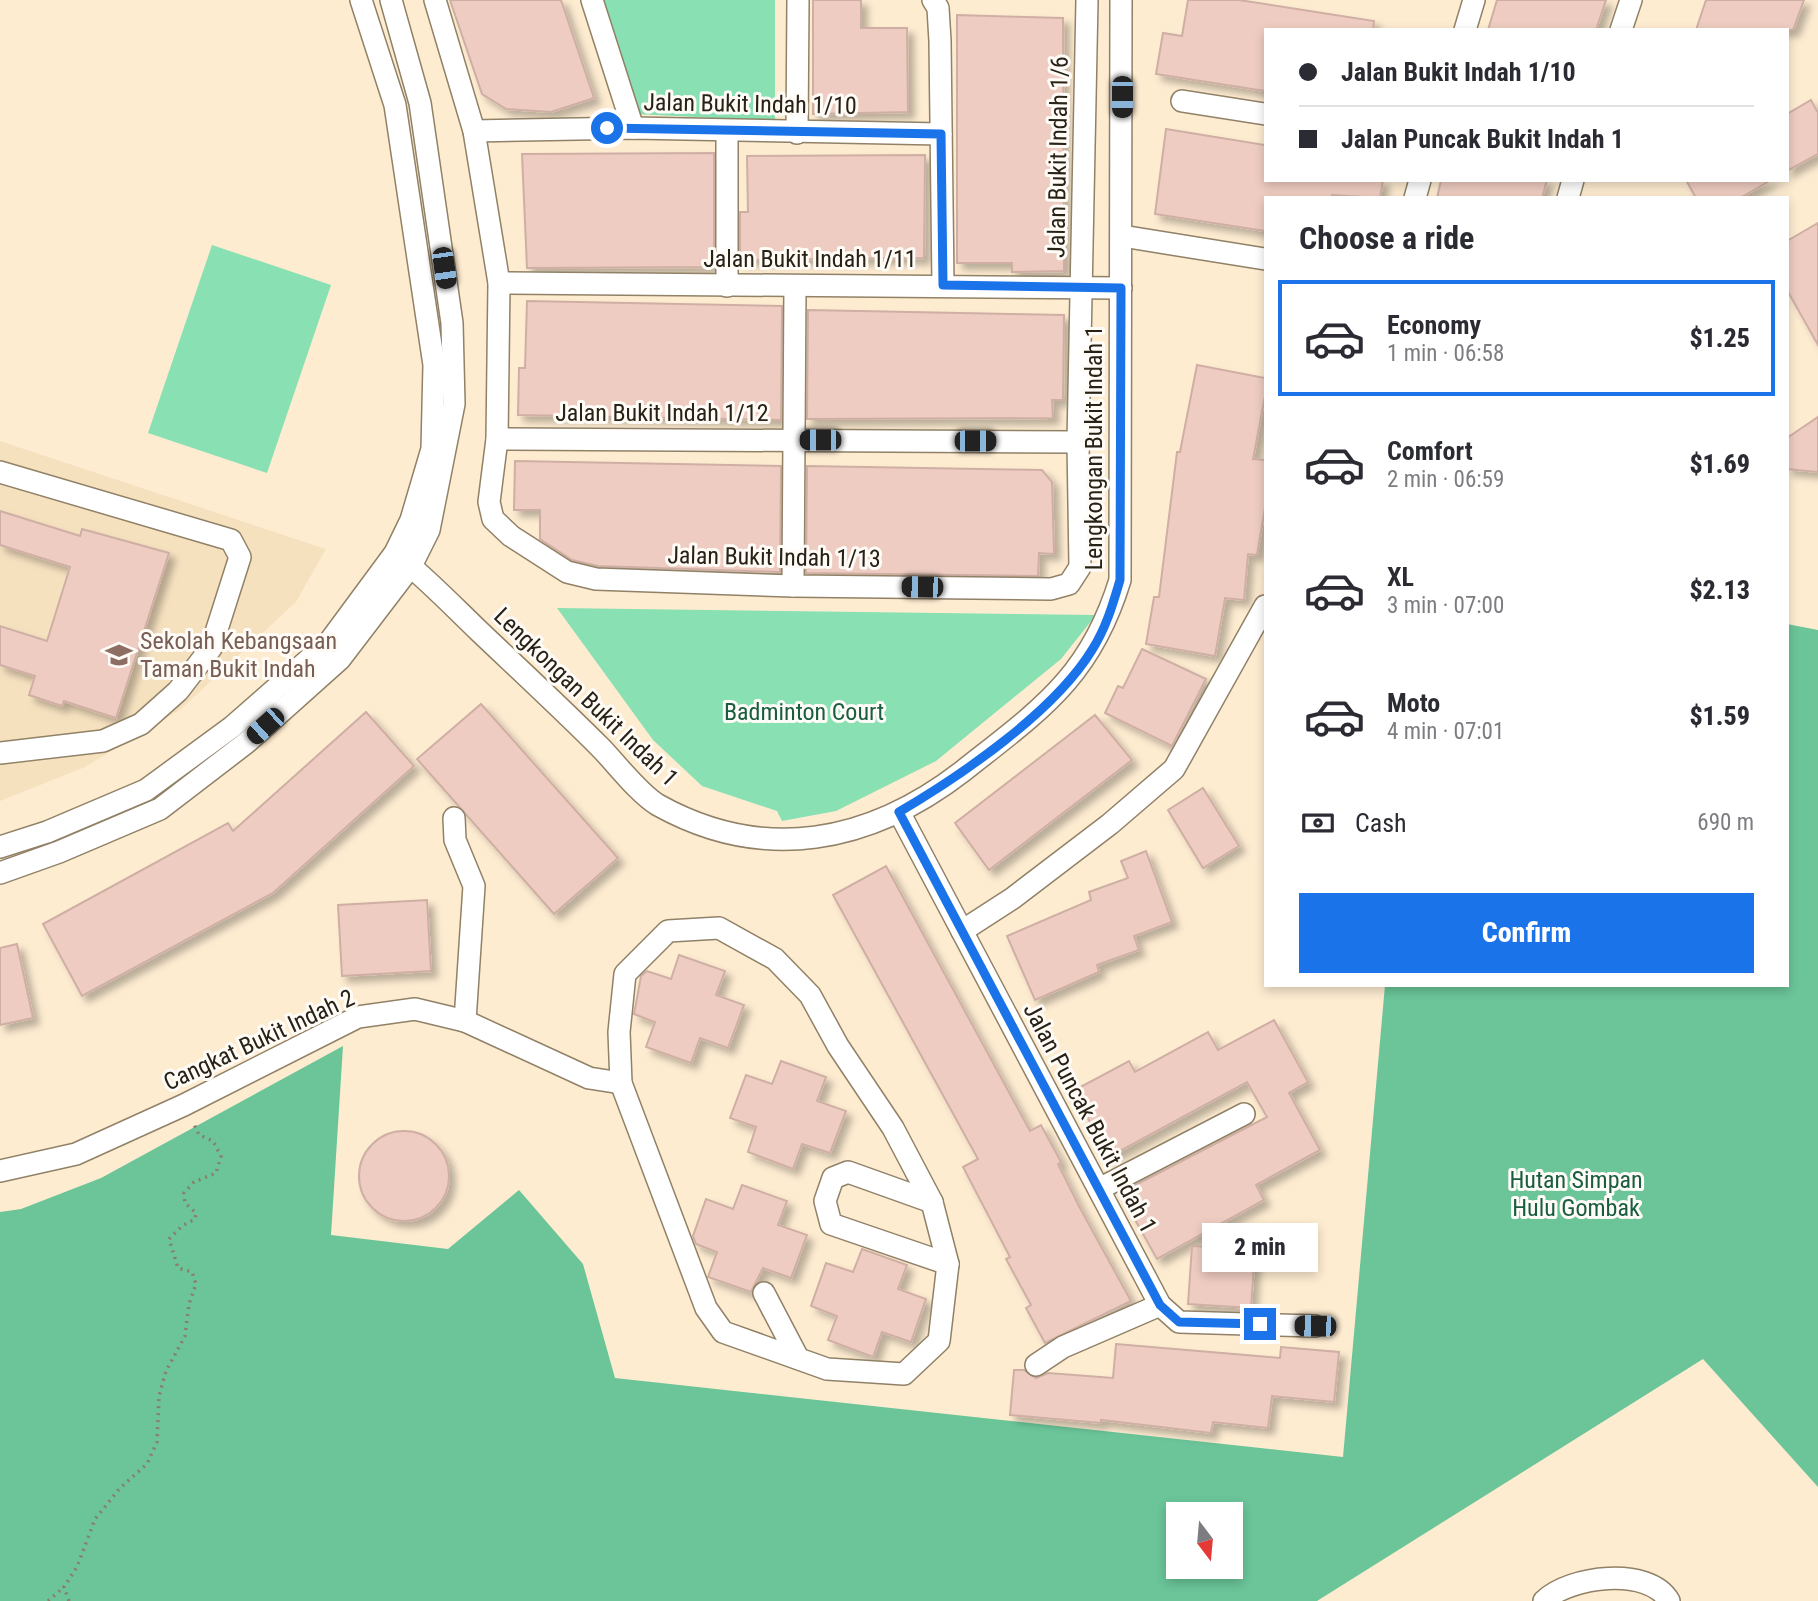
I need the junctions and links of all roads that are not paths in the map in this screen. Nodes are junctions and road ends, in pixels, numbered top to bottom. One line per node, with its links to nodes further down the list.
1 (361, 0): 32 (street)
2 (391, 0): 32 (street)
3 (435, 0): 16 (street)
4 (592, 0): 15 (street)
5 (798, 0): 18 (street)
6 (1087, 0): 26 (street, Jalan Bukit Indah 1/6)
7 (1121, 0): 20 (street, Lengkongan Bukit Indah 1)
8 (1631, 0): 12 (street)
9 (1469, 1): 11 (street)
10 (943, 3): 19 (street)
11 (1465, 28)
12 (1622, 28)
13 (1182, 101): 14 (street)
14 (1264, 114)
15 (633, 128): 16 (street, Jalan Bukit Indah 1/10); 17 (street, Jalan Bukit Indah 1/10)
16 (474, 131): 22 (street)
17 (727, 131): 18 (street, Jalan Bukit Indah 1/10); 24 (street)
18 (797, 133): 19 (street, Jalan Bukit Indah 1/10)
19 (941, 134): 23 (street)
20 (1122, 236): 21 (street); 27 (street, Lengkongan Bukit Indah 1)
21 (1264, 259)
22 (499, 283): 24 (street, Jalan Bukit Indah 1/11); 28 (street)
23 (943, 285): 25 (street, Jalan Bukit Indah 1/11); 26 (street, Jalan Bukit Indah 1/11)
24 (727, 286): 25 (street, Jalan Bukit Indah 1/11)
25 (795, 286): 29 (street)
26 (1082, 288): 27 (street, Jalan Bukit Indah 1/11); 30 (street, Jalan Bukit Indah 1/6)
27 (1121, 288): 37 (street, Lengkongan Bukit Indah 1)
28 (498, 439): 29 (street, Jalan Bukit Indah 1/12); 34 (street, Jalan Bukit Indah 1/13)
29 (794, 440): 30 (street, Jalan Bukit Indah 1/12); 34 (street)
30 (1078, 442): 33 (street, Jalan Bukit Indah 1/6)
31 (0, 472): 36 (street)
32 (403, 560): 37 (street, Lengkongan Bukit Indah 1); 39 (street); 40 (street)
33 (1080, 567): 34 (street, Jalan Bukit Indah 1/13)
34 (793, 586)
35 (1264, 608): 41 (street)
36 (0, 752)
37 (899, 812): 41 (street, Jalan Puncak Bukit Indah 1)
38 (454, 818): 42 (street)
39 (0, 847)
40 (0, 873)
41 (962, 931): 46 (street, Jalan Puncak Bukit Indah 1)
42 (465, 1021): 43 (street, Cangkat Bukit Indah 2); 45 (street, Cangkat Bukit Indah 2)
43 (621, 1083): 47 (street); 52 (street)
44 (1244, 1114): 46 (street)
45 (0, 1171)
46 (1099, 1189): 50 (street, Jalan Puncak Bukit Indah 1)
47 (932, 1202): 48 (street); 48 (street)
48 (948, 1264): 52 (street)
49 (764, 1293): 52 (street)
50 (1160, 1305): 51 (street); 53 (street)
51 (1315, 1326)
52 (798, 1359)
53 (1036, 1366)
54 (1544, 1601): 55 (street)
55 (1669, 1601)

